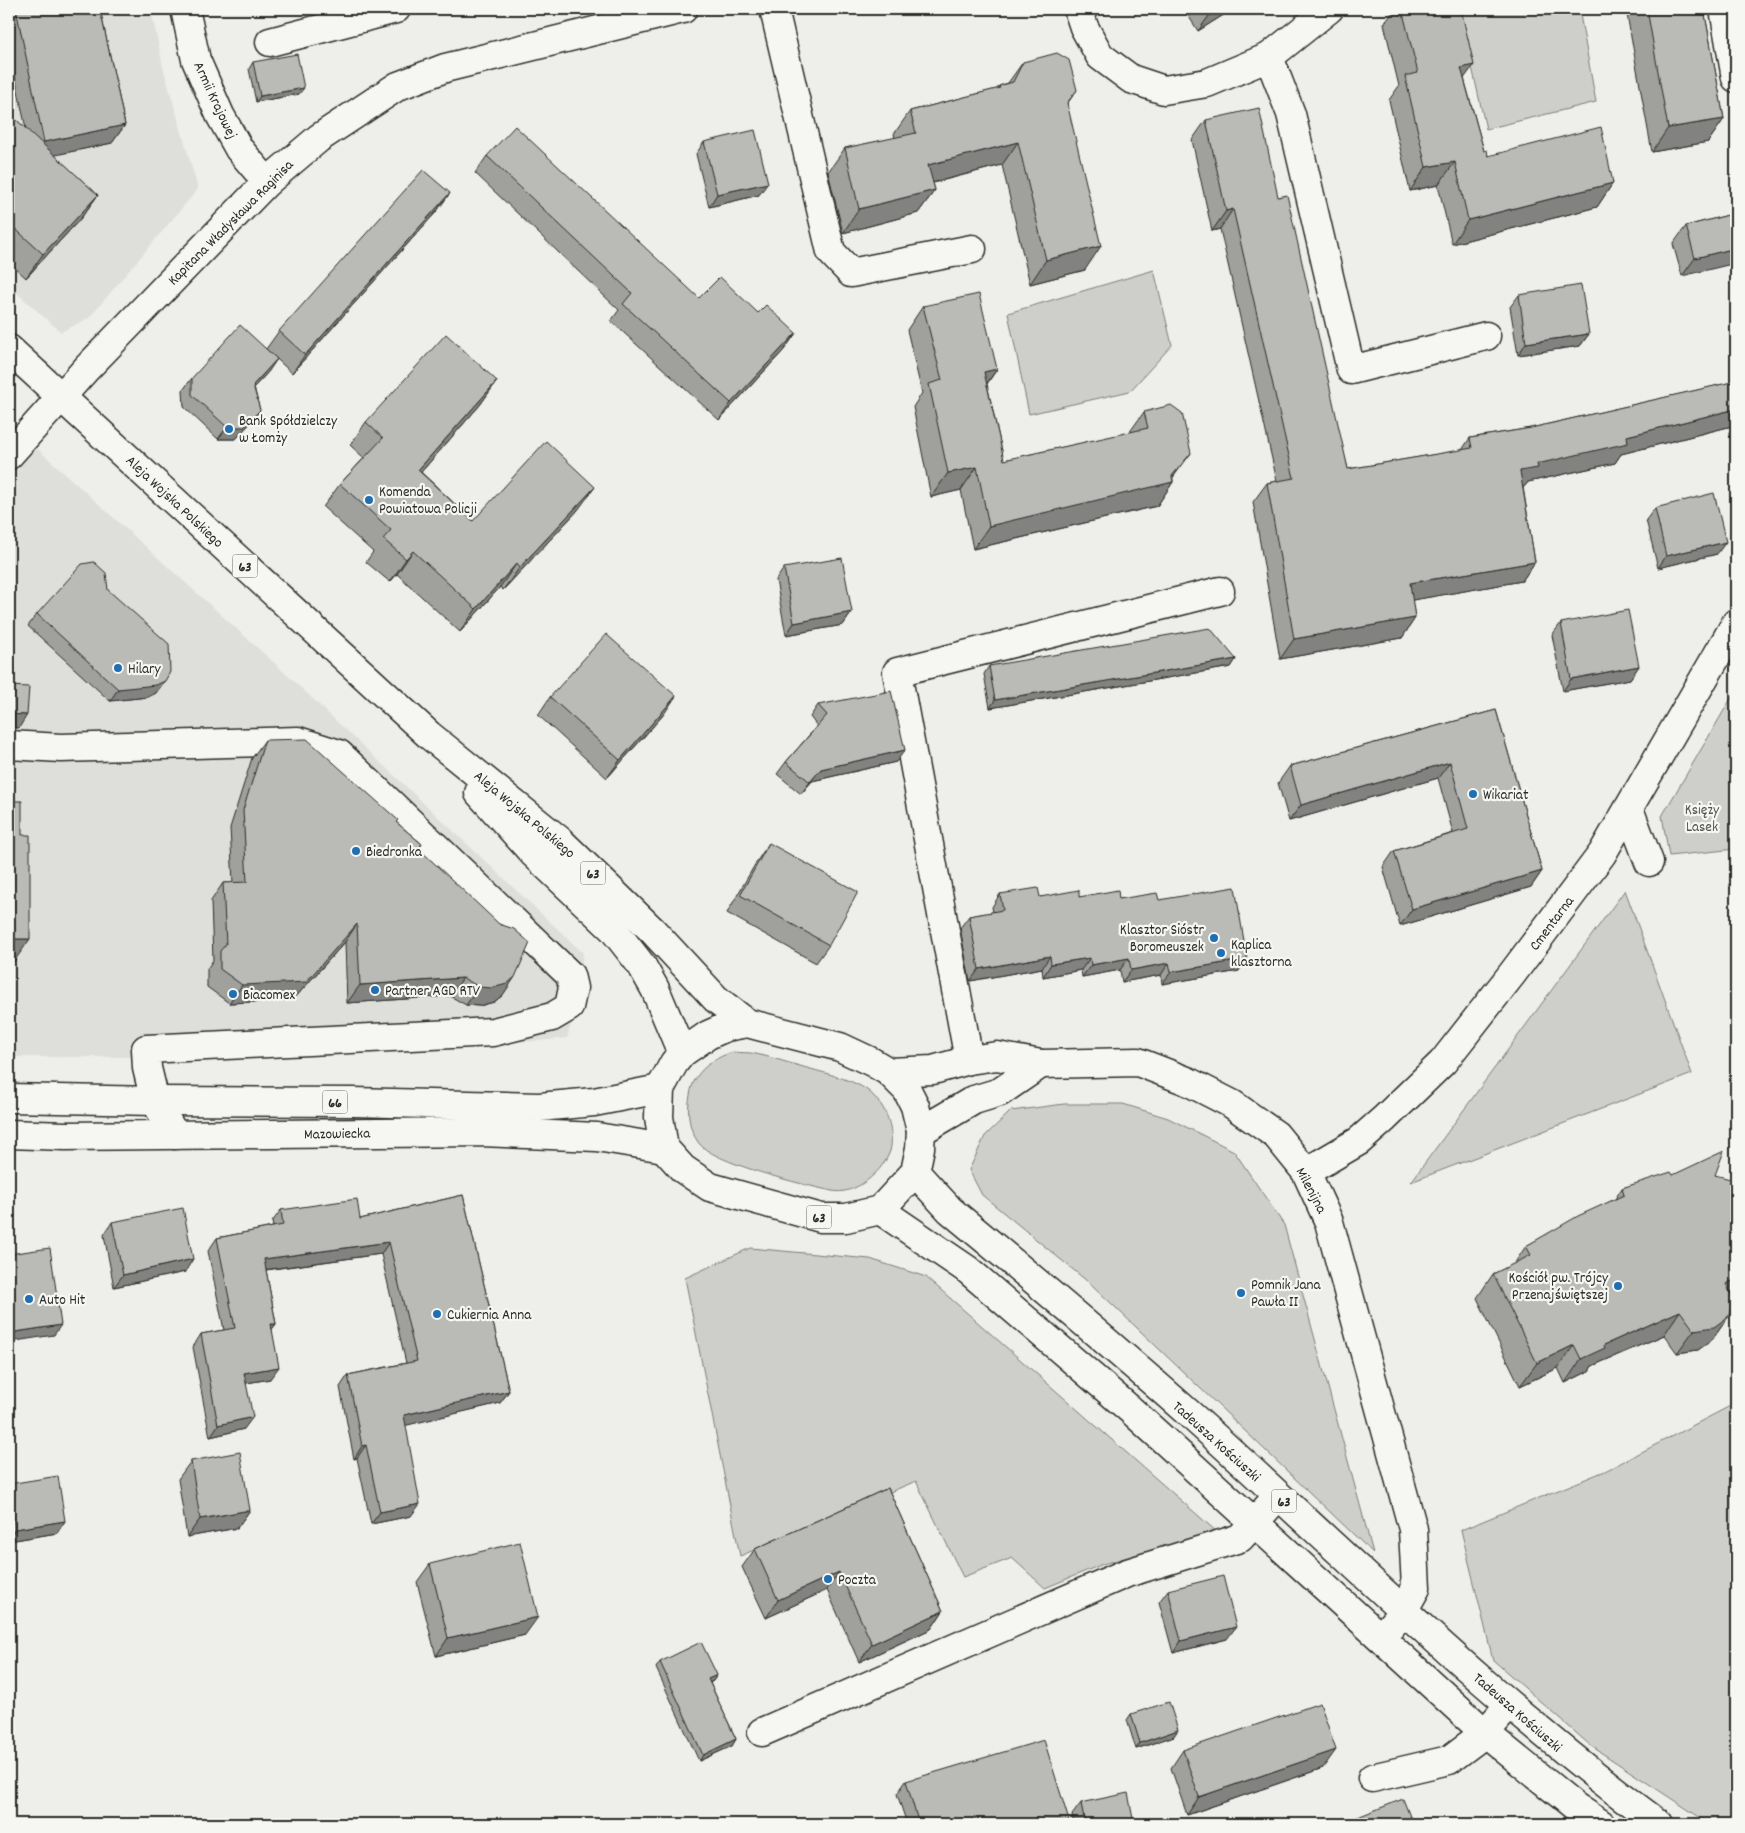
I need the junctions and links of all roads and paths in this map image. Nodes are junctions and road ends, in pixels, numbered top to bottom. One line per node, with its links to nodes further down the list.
1 (185, 9): 12 (main road, Armii Krajowej)
2 (396, 9): 9 (main road)
3 (683, 9): 8 (main road, Kapitana Władysława Raginisa)
4 (774, 9): 13 (main road)
5 (1078, 9): 10 (main road)
6 (1329, 9): 10 (main road)
7 (1724, 9): 11 (main road)
8 (620, 16): 12 (main road, Kapitana Władysława Raginisa)
9 (270, 42)
10 (1269, 57): 14 (main road)
11 (1736, 78)
12 (267, 182): 16 (main road, Kapitana Władysława Raginisa)
13 (972, 249)
14 (1486, 336)
15 (9, 349): 16 (main road, Aleja Wojska Polskiego / 63)
16 (62, 397): 17 (main road, Kapitana Władysława Raginisa); 20 (main road, Aleja Wojska Polskiego / 63)
17 (9, 455)
18 (1220, 591): 26 (main road)
19 (1736, 622): 22 (main road, Cmentarna)
20 (429, 735): 24 (main road, Aleja Wojska Polskiego / 63); 25 (main road, Aleja Wojska Polskiego / 63)
21 (9, 745): 31 (main road)
22 (1628, 810): 23 (main road); 37 (main road, Cmentarna)
23 (1649, 862)
24 (746, 1023): 25 (main road, 63); 28 (main road, 63)
25 (682, 1053): 29 (main road, 63)
26 (969, 1060): 27 (main road, Milenijna); 28 (main road, Milenijna)
27 (1041, 1064): 32 (main road); 37 (main road, Milenijna)
28 (889, 1072): 32 (main road, 63)
29 (660, 1089): 31 (main road, Mazowiecka / 66); 35 (main road, 63)
30 (9, 1098): 31 (main road, Mazowiecka / 66)
31 (155, 1101): 34 (main road)
32 (922, 1131): 36 (main road, 63)
33 (9, 1134): 34 (main road, Mazowiecka / 66)
34 (175, 1135): 35 (main road, Mazowiecka / 66)
35 (664, 1148): 38 (main road, 63)
36 (915, 1172): 38 (main road); 39 (main road, Tadeusza Kościuszki / 63)
37 (1306, 1172): 41 (main road, Milenijna)
38 (880, 1210): 40 (main road, 63)
39 (1278, 1496): 40 (main road); 41 (main road, Tadeusza Kościuszki / 63)
40 (1255, 1522): 42 (main road, 63); 44 (main road)
41 (1403, 1611): 42 (main road, Milenijna); 43 (main road, Tadeusza Kościuszki / 63)
42 (1381, 1637): 45 (main road, 63)
43 (1509, 1705): 45 (main road); 48 (main road, Tadeusza Kościuszki / 63)
44 (762, 1732)
45 (1485, 1733): 46 (main road); 47 (main road, 63)
46 (1372, 1778)
47 (1601, 1824)
48 (1659, 1824)

